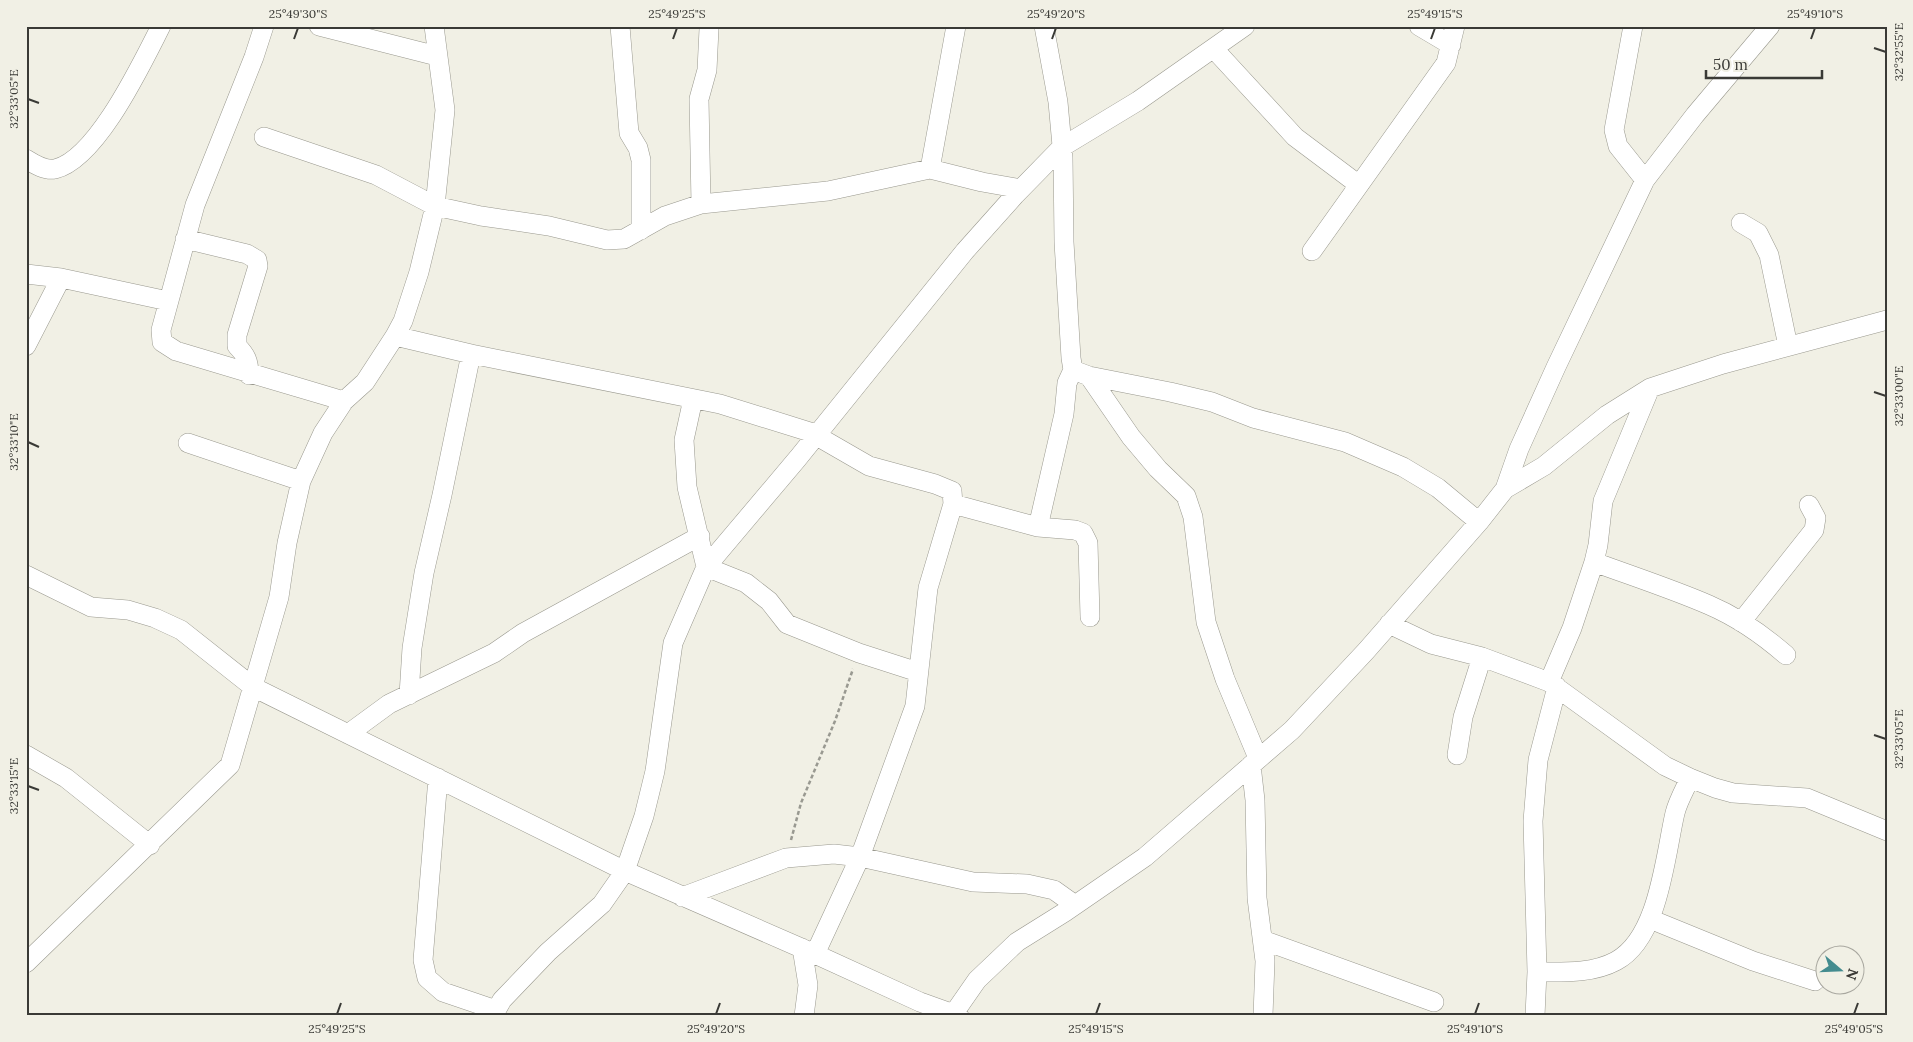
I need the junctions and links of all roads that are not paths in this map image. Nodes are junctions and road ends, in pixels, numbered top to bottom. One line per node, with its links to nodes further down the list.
1 (161, 26): 19 (street)
2 (264, 26): 28 (street)
3 (318, 26): 16 (street)
4 (434, 26): 16 (street)
5 (620, 26): 27 (street)
6 (956, 26): 20 (street)
7 (1044, 26): 18 (street)
8 (1245, 26): 15 (street)
9 (1419, 26): 14 (street)
10 (1455, 26): 14 (street)
11 (1633, 26): 21 (street)
12 (1770, 26): 21 (street)
13 (709, 29): 24 (street)
14 (1451, 45): 22 (street)
15 (1214, 49): 18 (street); 22 (street)
16 (437, 56): 25 (street)
17 (264, 137): 25 (street)
18 (1062, 147): 23 (street); 38 (street)
19 (26, 160)
20 (930, 168): 23 (street); 24 (street)
21 (1645, 180): 46 (street)
22 (1359, 185): 29 (street)
23 (1021, 189): 43 (street)
24 (701, 204): 27 (street)
25 (435, 206): 27 (street); 34 (street)
26 (1740, 223): 36 (street)
27 (641, 230)
28 (185, 239): 32 (street); 39 (street)
29 (1312, 250)
30 (26, 274): 31 (street)
31 (61, 278): 32 (street); 35 (street)
32 (168, 301): 39 (street)
33 (1887, 320): 36 (street)
34 (395, 336): 37 (street); 42 (street)
35 (26, 346)
36 (1788, 346): 40 (street)
37 (471, 354): 41 (street); 63 (street)
38 (1081, 373): 49 (street); 50 (street); 67 (street)
39 (249, 374): 42 (street)
40 (1650, 388): 46 (street); 52 (street)
41 (693, 399): 43 (street); 51 (street)
42 (344, 401): 45 (street)
43 (816, 435): 47 (street); 53 (street)
44 (188, 443): 45 (street)
45 (301, 481): 62 (street)
46 (1505, 489): 49 (street)
47 (953, 504): 50 (street); 60 (street)
48 (1810, 505): 56 (street)
49 (1479, 522): 57 (street)
50 (1038, 527): 55 (street)
51 (700, 536): 53 (street); 63 (street)
52 (1594, 562): 56 (street); 61 (street)
53 (706, 566): 60 (street); 73 (street)
54 (26, 575): 62 (street)
55 (1090, 617)
56 (1741, 622): 58 (street)
57 (1389, 624): 59 (street); 67 (street)
58 (1786, 655)
59 (1482, 656): 61 (street); 66 (street)
60 (918, 672): 72 (street)
61 (1553, 685): 69 (street); 80 (street)
62 (253, 686): 64 (street); 71 (street)
63 (409, 695): 64 (street)
64 (348, 734): 68 (street)
65 (26, 755): 71 (street)
66 (1457, 755)
67 (1254, 762): 75 (street); 77 (street)
68 (438, 778): 73 (street); 84 (street)
69 (1690, 778): 70 (street); 76 (street)
70 (1887, 831)
71 (150, 845): 79 (street)
72 (860, 857): 74 (street); 75 (street); 78 (street)
73 (625, 871): 74 (street); 84 (street)
74 (682, 897): 78 (street)
75 (1075, 905): 85 (street)
76 (1650, 919): 80 (street); 81 (street)
77 (1263, 940): 83 (street); 87 (street)
78 (816, 955): 82 (street); 82 (street); 85 (street)
79 (26, 963)
80 (1537, 972): 88 (street)
81 (1815, 981)
82 (808, 985): 86 (street)
83 (1434, 1002)
84 (494, 1013)
85 (955, 1015)
86 (804, 1016)
87 (1263, 1016)
88 (1535, 1016)

